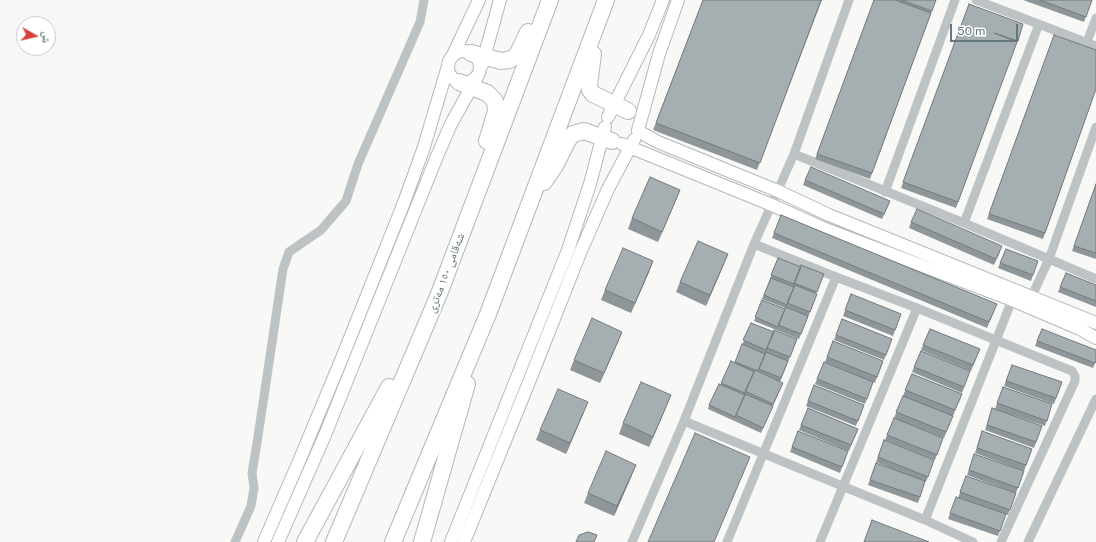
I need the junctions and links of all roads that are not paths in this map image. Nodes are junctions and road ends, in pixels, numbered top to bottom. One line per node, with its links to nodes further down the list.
1 (424, 0): 47 (street)
2 (479, 0): 16 (street)
3 (500, 0): 17 (street)
4 (549, 0): 17 (highway); 22 (highway, شەقامی ١٥٠ مەتری)
5 (606, 0): 12 (highway)
6 (663, 0): 18 (street)
7 (678, 0): 20 (street)
8 (849, 0): 21 (street)
9 (955, 0): 24 (street)
10 (976, 0): 13 (street)
11 (1096, 18): 14 (street)
12 (598, 24): 18 (highway); 25 (highway)
13 (1039, 24): 14 (street); 28 (street)
14 (1087, 42): 15 (street)
15 (1096, 46)
16 (450, 62): 17 (street); 17 (street); 48 (street)
17 (474, 71): 22 (highway); 49 (street)
18 (612, 126): 20 (street); 20 (street); 25 (highway); 26 (street); 54 (street); 55 (street)
19 (1096, 127): 31 (street)
20 (637, 132): 23 (street)
21 (794, 154): 23 (street); 24 (street)
22 (483, 177): 34 (highway, شەقامی ١٥٠ مەتری)
23 (778, 191): 26 (street); 27 (street)
24 (885, 192): 28 (street)
25 (532, 197): 38 (highway)
26 (772, 205): 29 (street); 30 (street)
27 (829, 215): 29 (street); 35 (street)
28 (964, 223): 31 (street)
29 (823, 228): 36 (street)
30 (754, 244): 32 (street); 43 (street)
31 (1049, 259): 33 (street); 35 (street)
32 (836, 277): 37 (street); 44 (street)
33 (1096, 279)
34 (439, 294): 50 (highway); 51 (highway, شەقامی ١٥٠ مەتری)
35 (1031, 298): 39 (street)
36 (1012, 300): 40 (street); 41 (street)
37 (918, 308): 41 (street); 45 (street)
38 (488, 314): 52 (highway); 53 (highway)
39 (1096, 323)
40 (1096, 338)
41 (997, 341): 46 (street); 60 (street)
42 (1096, 399): 61 (street)
43 (684, 422): 44 (street); 56 (street)
44 (764, 454): 45 (street); 57 (street)
45 (843, 486): 46 (street); 58 (street)
46 (925, 520): 59 (street)
47 (235, 542)
48 (264, 542)
49 (278, 542)
50 (305, 542)
51 (334, 542)
52 (393, 542)
53 (422, 542)
54 (451, 542)
55 (464, 542)
56 (632, 542)
57 (727, 542)
58 (820, 542)
59 (973, 542)
60 (1000, 542)
61 (1028, 542)

